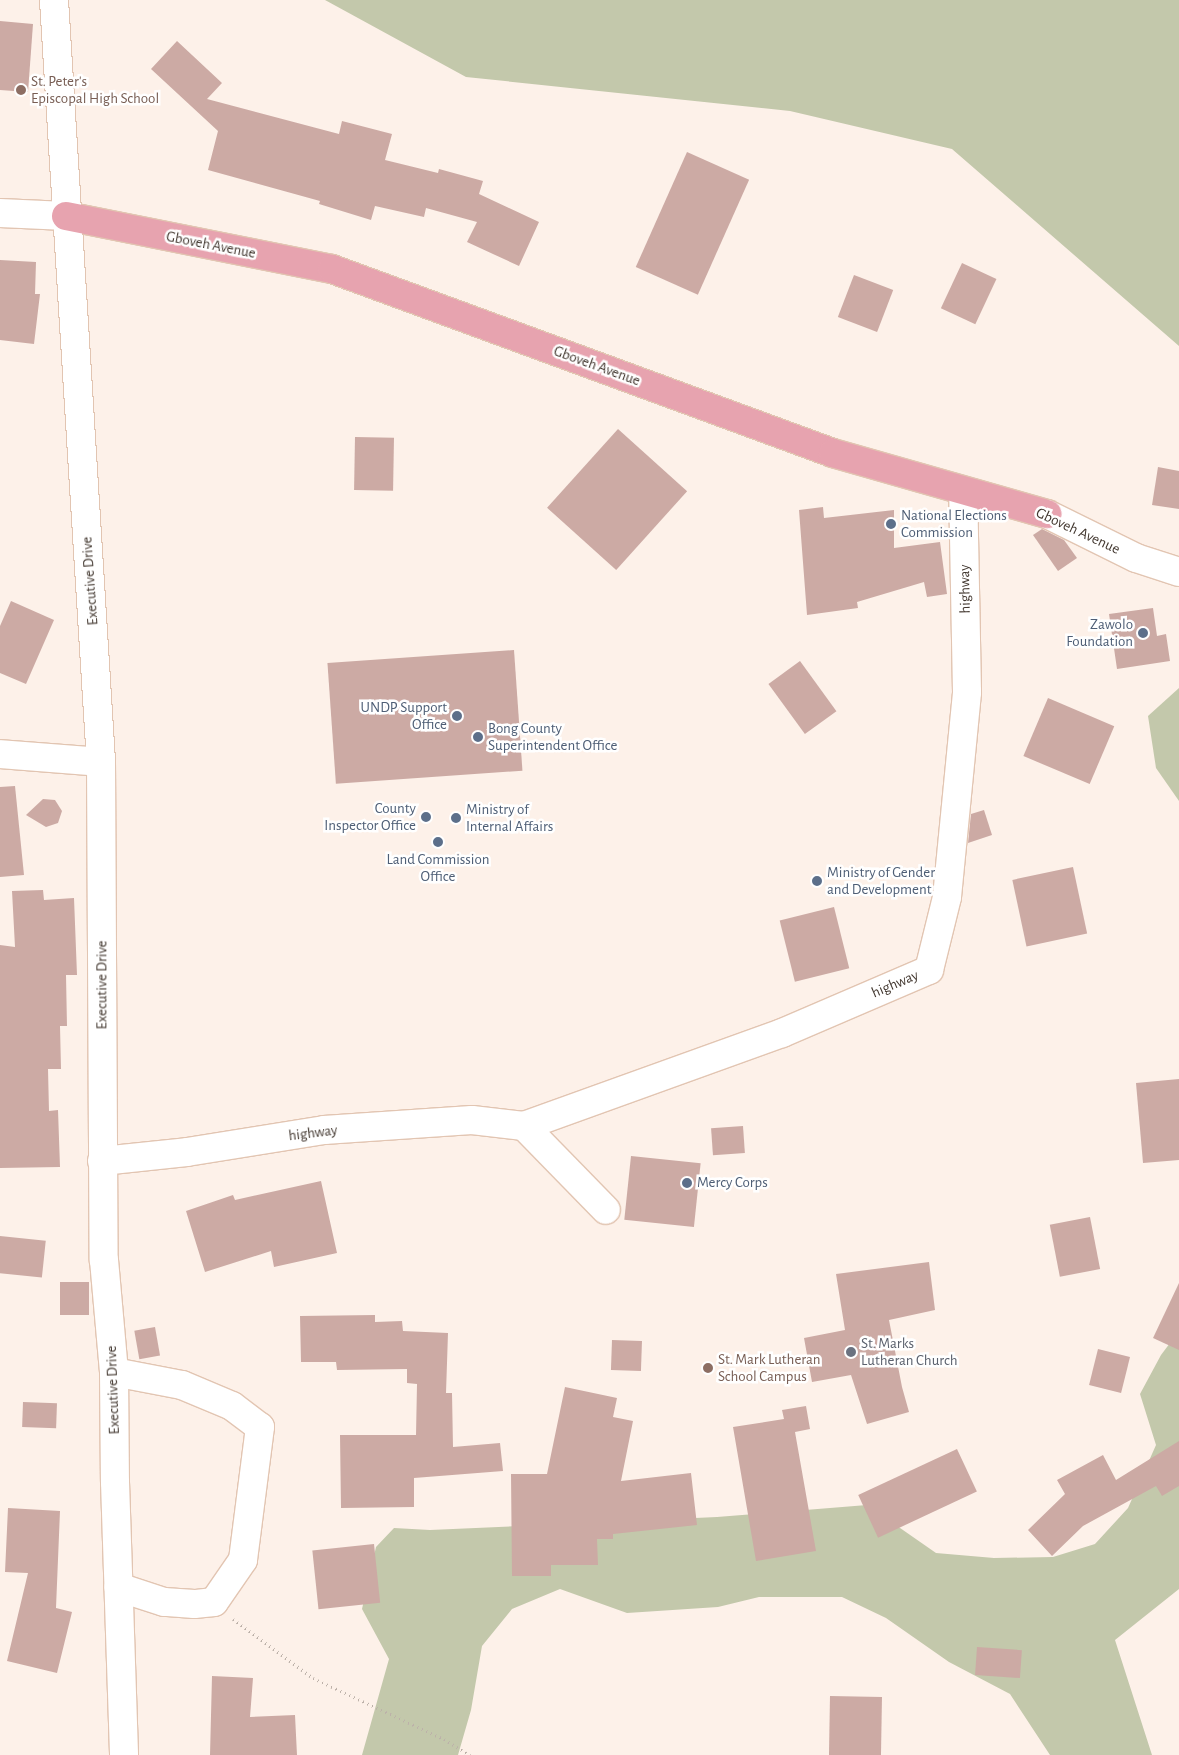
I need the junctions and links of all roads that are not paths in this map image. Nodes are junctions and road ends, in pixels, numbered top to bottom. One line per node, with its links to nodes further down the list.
1 (54, 0): 3 (street, Executive Drive)
2 (0, 213): 3 (street, Gboveh Avenue)
3 (66, 216): 4 (main road, Gboveh Avenue); 8 (street, Executive Drive)
4 (962, 491): 5 (main road, Gboveh Avenue); 9 (street, highway)
5 (1047, 514): 6 (street, Gboveh Avenue)
6 (1179, 572)
7 (0, 754): 8 (street)
8 (101, 762): 10 (street, Executive Drive)
9 (524, 1126): 10 (street, highway); 11 (street)
10 (102, 1160): 12 (street, Executive Drive)
11 (606, 1210)
12 (114, 1372): 13 (street, Executive Drive); 13 (street)
13 (118, 1587): 14 (street, Executive Drive)
14 (124, 1755)

